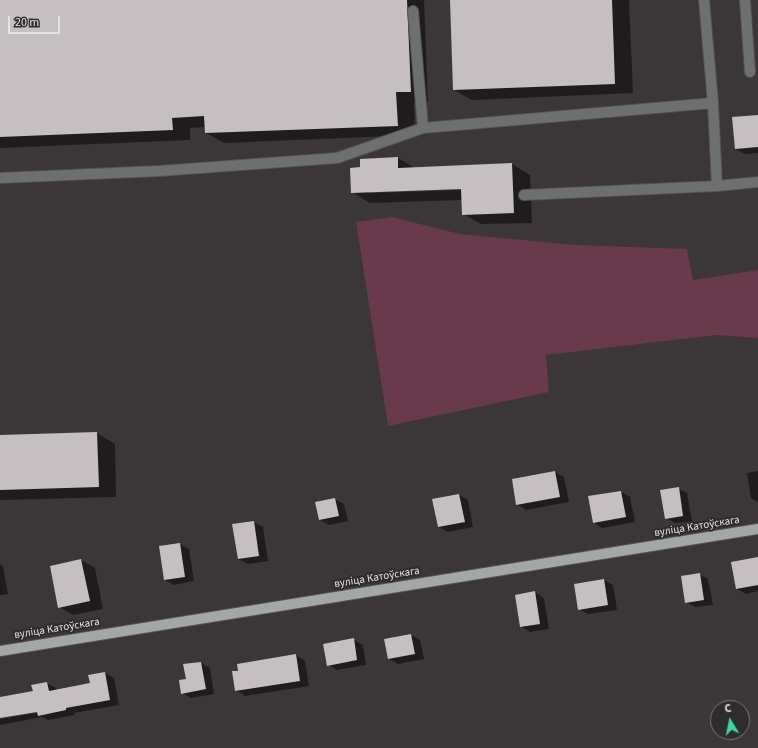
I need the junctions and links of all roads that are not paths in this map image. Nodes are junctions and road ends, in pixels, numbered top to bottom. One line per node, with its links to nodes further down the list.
1 (704, 0): 5 (lane)
2 (745, 0): 4 (lane)
3 (413, 11): 6 (lane)
4 (750, 72)
5 (713, 103): 6 (lane); 9 (lane)
6 (423, 128): 7 (lane)
7 (0, 178)
8 (758, 182): 9 (lane)
9 (717, 186): 10 (lane)
10 (524, 196)
11 (758, 529): 12 (main road, вуліца Катоўскага)
12 (0, 651)

